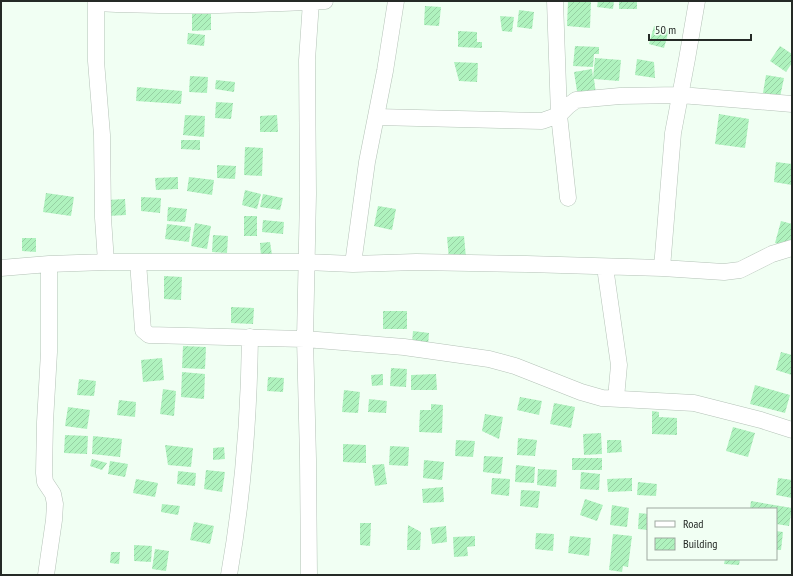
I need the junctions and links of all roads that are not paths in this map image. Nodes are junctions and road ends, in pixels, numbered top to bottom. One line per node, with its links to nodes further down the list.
1 (318, 1): 6 (street); 15 (street)
2 (396, 1): 10 (street)
3 (555, 1): 9 (street)
4 (697, 1): 7 (street)
5 (96, 2): 6 (street); 13 (street)
6 (254, 2)
7 (680, 95): 8 (street); 9 (street); 20 (street)
8 (792, 104)
9 (559, 115): 10 (street); 11 (street)
10 (376, 117): 17 (street)
11 (568, 198)
12 (792, 248): 20 (street)
13 (106, 262): 14 (street); 16 (street)
14 (138, 262): 15 (street); 21 (street)
15 (306, 262): 17 (street); 22 (street)
16 (49, 264): 19 (street); 25 (street)
17 (353, 264): 18 (street)
18 (605, 267): 20 (street); 23 (street)
19 (1, 268)
20 (662, 268)
21 (250, 337): 22 (street); 26 (street)
22 (305, 339): 23 (street); 27 (street)
23 (616, 398): 24 (street)
24 (792, 430)
25 (46, 575)
26 (229, 575)
27 (309, 575)

